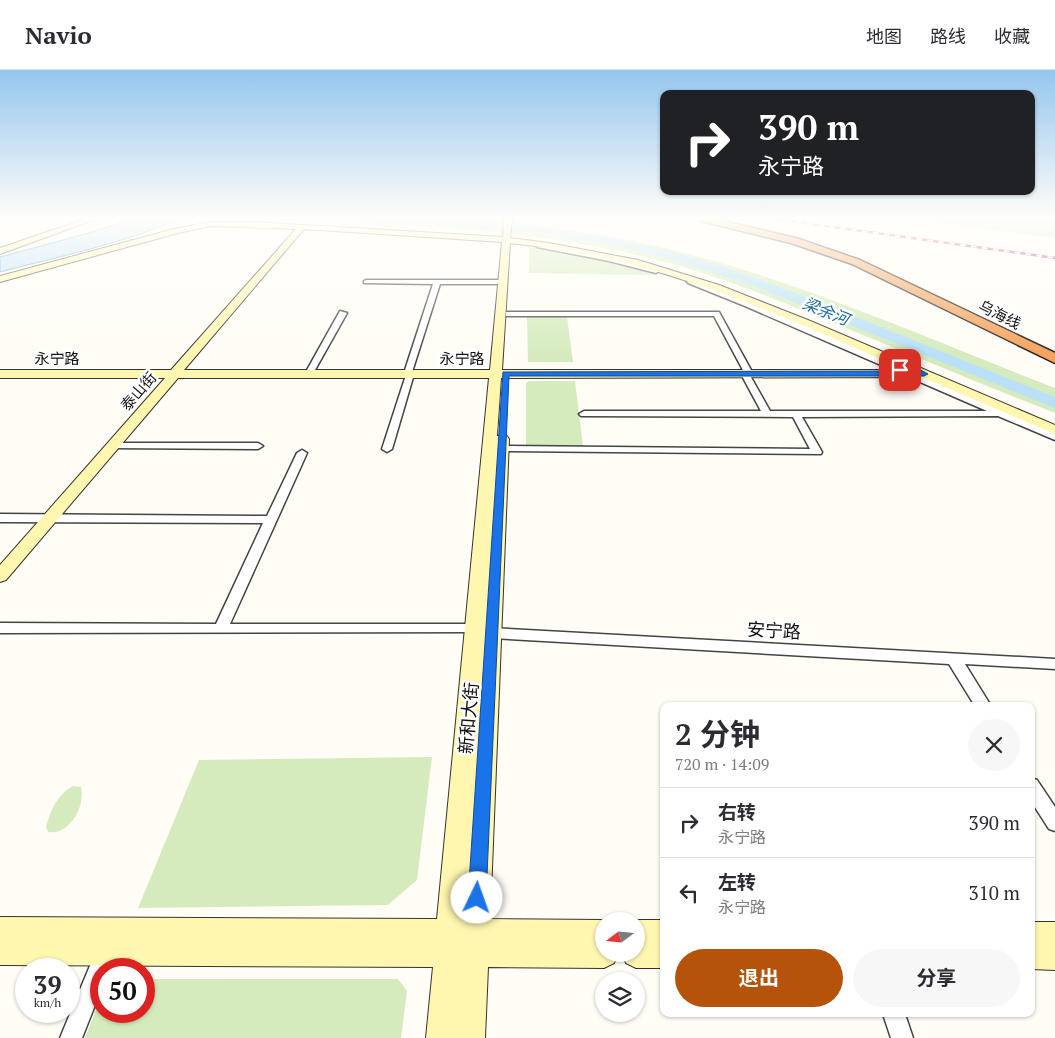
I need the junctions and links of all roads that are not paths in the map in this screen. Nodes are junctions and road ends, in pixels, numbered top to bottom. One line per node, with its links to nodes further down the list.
1 (55, 264): 8 (main road)
2 (270, 264): 17 (main road, 泰山街)
3 (505, 264): 11 (main road, 新和大街)
4 (510, 264): 13 (main road, 新和大街)
5 (627, 264): 21 (street)
6 (639, 264): 21 (main road)
7 (859, 264): 14 (highway, 乌海线)
8 (0, 279)
9 (366, 282): 10 (street)
10 (437, 282): 11 (street); 18 (street)
11 (503, 282): 19 (main road, 新和大街)
12 (343, 313): 16 (street)
13 (509, 314): 19 (main road, 新和大街); 20 (street)
14 (1055, 359)
15 (0, 370): 17 (main road, 永宁路)
16 (312, 370): 17 (main road, 永宁路); 18 (main road, 永宁路)
17 (176, 372): 18 (main road, 永宁路); 22 (main road, 永宁路); 29 (main road, 泰山街)
18 (409, 372): 19 (main road, 永宁路); 31 (street)
19 (501, 372): 20 (main road, 永宁路); 32 (main road, 新和大街); 40 (main road, 新和大街)
20 (746, 372): 21 (main road, 永宁路); 24 (street)
21 (912, 372): 26 (street); 27 (main road)
22 (0, 374)
23 (584, 414): 24 (street)
24 (767, 414): 25 (street)
25 (796, 414): 26 (street); 32 (street)
26 (1001, 414): 28 (street)
27 (1055, 430)
28 (1055, 437)
29 (112, 446): 30 (street); 35 (main road, 泰山街)
30 (258, 446)
31 (387, 449)
32 (501, 449): 40 (main road, 新和大街)
33 (302, 453): 36 (street)
34 (0, 518): 35 (street)
35 (49, 519): 36 (street); 37 (main road, 泰山街)
36 (271, 520): 39 (street)
37 (0, 576)
38 (0, 628): 39 (street, 安宁路)
39 (220, 629): 40 (street, 安宁路)
40 (483, 631): 41 (street, 安宁路); 52 (main road, 新和大街)
41 (953, 658): 42 (street, 安宁路); 43 (street)
42 (1055, 664)
43 (980, 702)
44 (1035, 791): 45 (street)
45 (1055, 823)
46 (0, 931): 52 (main road)
47 (645, 934): 48 (main road)
48 (660, 934)
49 (595, 935): 52 (main road)
50 (1035, 936): 51 (main road)
51 (1055, 936)
52 (462, 943): 54 (main road); 55 (main road); 62 (main road, 新和大街); 63 (main road, 新和大街)
53 (0, 950): 54 (main road)
54 (106, 951): 61 (street)
55 (595, 952)
56 (645, 953): 57 (main road)
57 (660, 953)
58 (1035, 954): 59 (main road)
59 (1055, 954)
60 (895, 1017): 64 (street)
61 (71, 1038)
62 (442, 1038)
63 (469, 1038)
64 (902, 1038)

